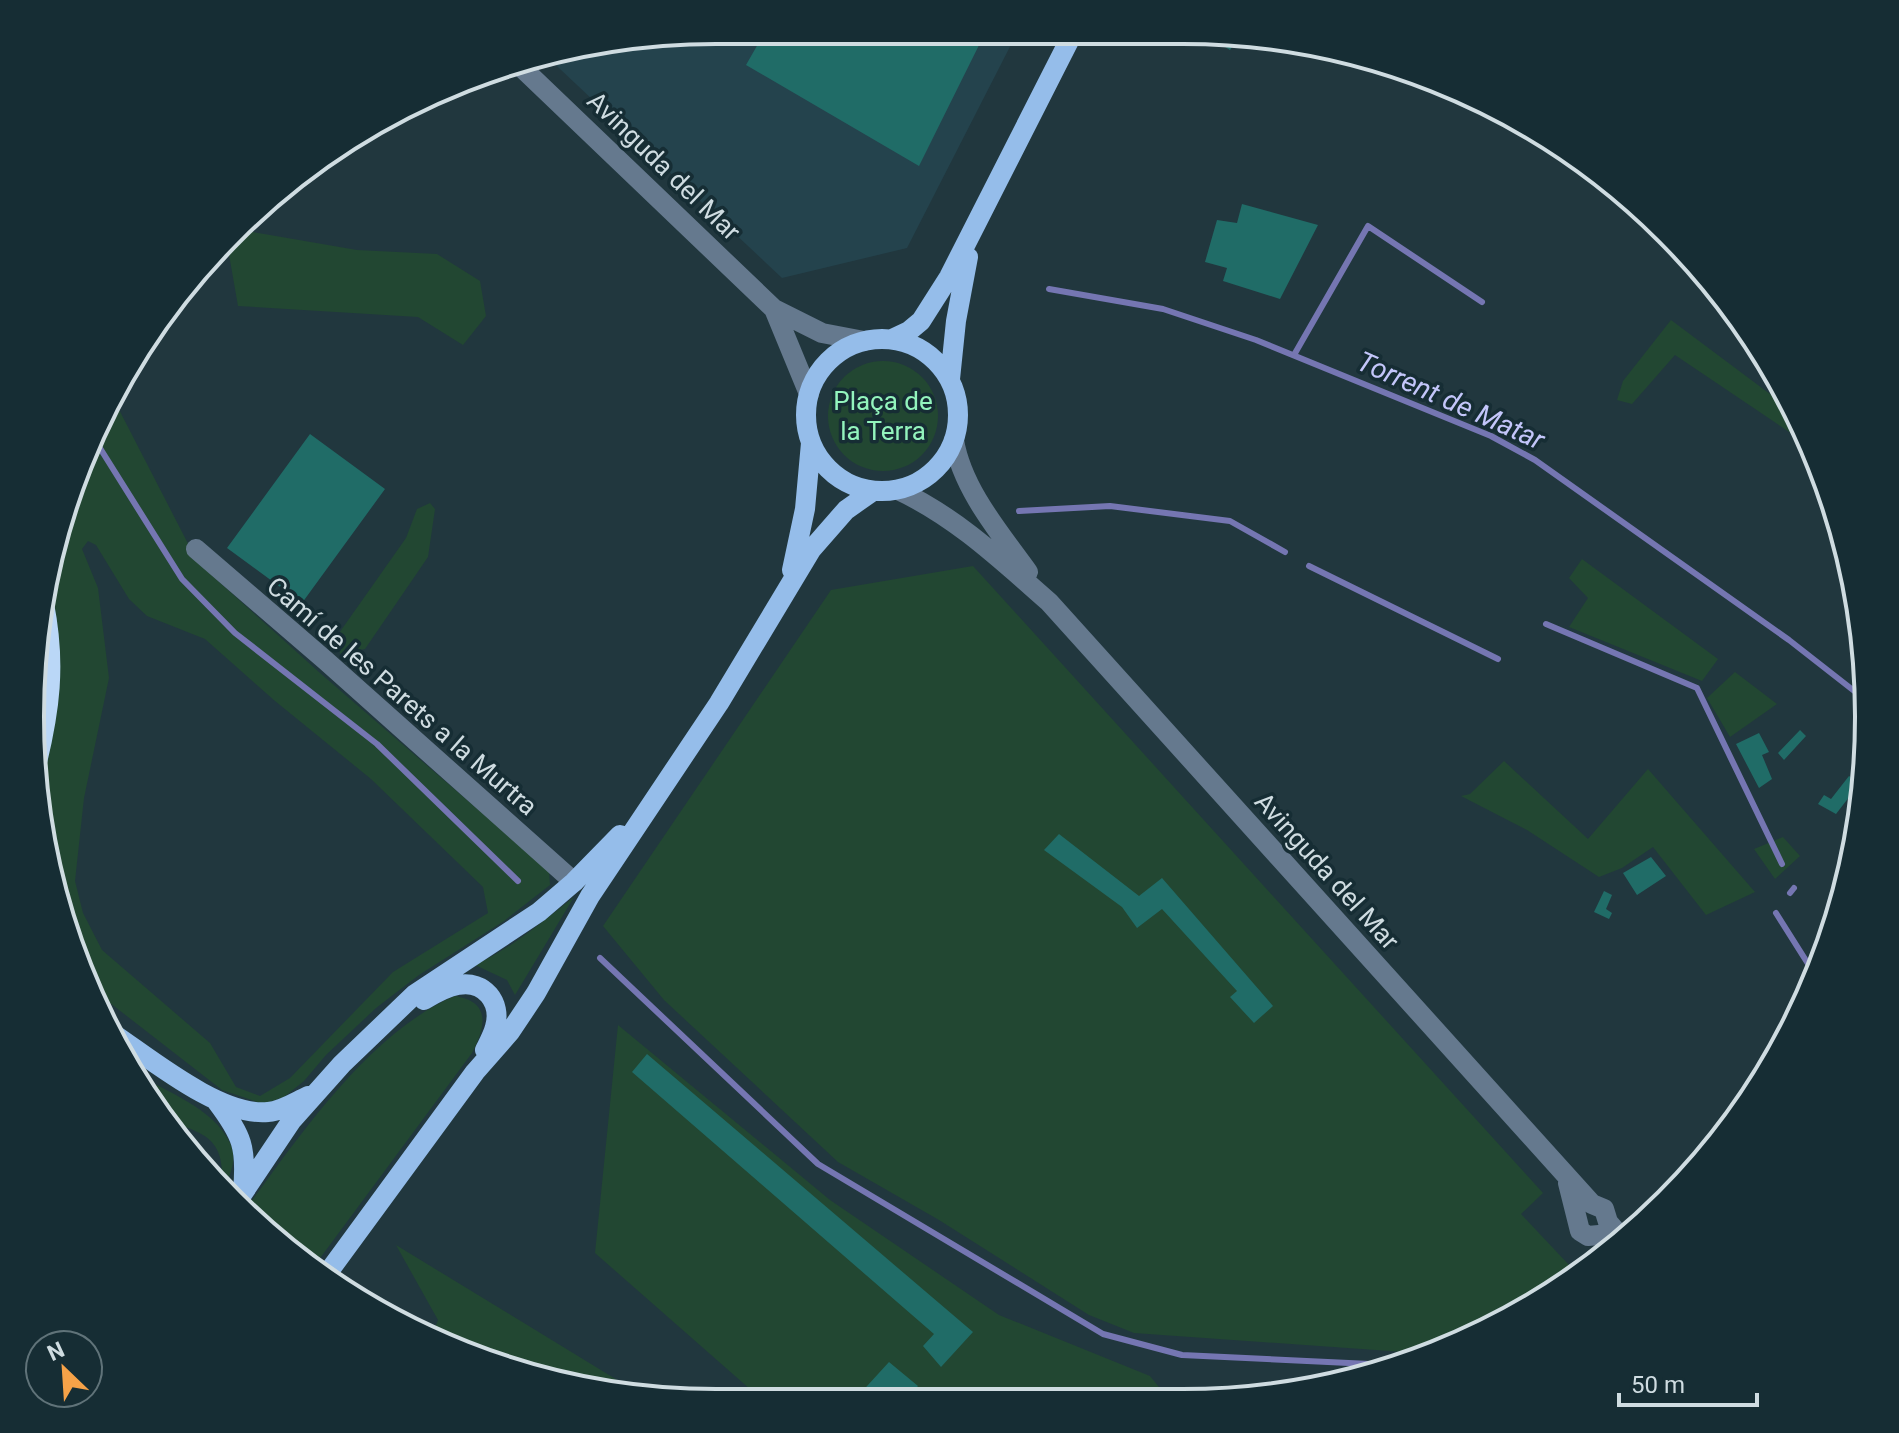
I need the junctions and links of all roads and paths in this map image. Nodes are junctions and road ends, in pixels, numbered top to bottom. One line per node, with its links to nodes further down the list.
1 (1068, 44): 3 (main road)
2 (526, 72): 4 (street, Avinguda del Mar)
3 (972, 237): 5 (main road); 7 (main road)
4 (774, 309): 6 (street, Avinguda del Mar); 8 (street, Avinguda del Mar)
5 (892, 339): 6 (main road); 7 (main road)
6 (864, 341): 8 (main road)
7 (950, 379): 9 (main road)
8 (809, 394): 10 (main road)
9 (954, 440): 11 (main road); 15 (street, Avinguda del Mar)
10 (811, 443): 12 (main road); 14 (main road)
11 (898, 490): 12 (main road); 15 (street, Avinguda del Mar)
12 (873, 491): 14 (main road)
13 (196, 549): 19 (street, Camí de les Parets a la Murtra)
14 (789, 585): 18 (main road)
15 (1049, 602): 27 (street, Avinguda del Mar)
16 (49, 642): 17 (highway)
17 (44, 718)
18 (662, 787): 19 (main road); 22 (main road)
19 (574, 882): 20 (main road)
20 (395, 1015): 22 (main road); 23 (main road)
21 (129, 1044): 24 (main road)
22 (475, 1072): 30 (main road)
23 (315, 1092): 24 (main road); 26 (main road)
24 (217, 1102): 25 (main road)
25 (240, 1191)
26 (242, 1193)
27 (1585, 1209): 28 (street, Avinguda del Mar); 28 (street, Avinguda del Mar)
28 (1604, 1228): 29 (street, Avinguda del Mar)
29 (1612, 1234)
30 (332, 1268)

